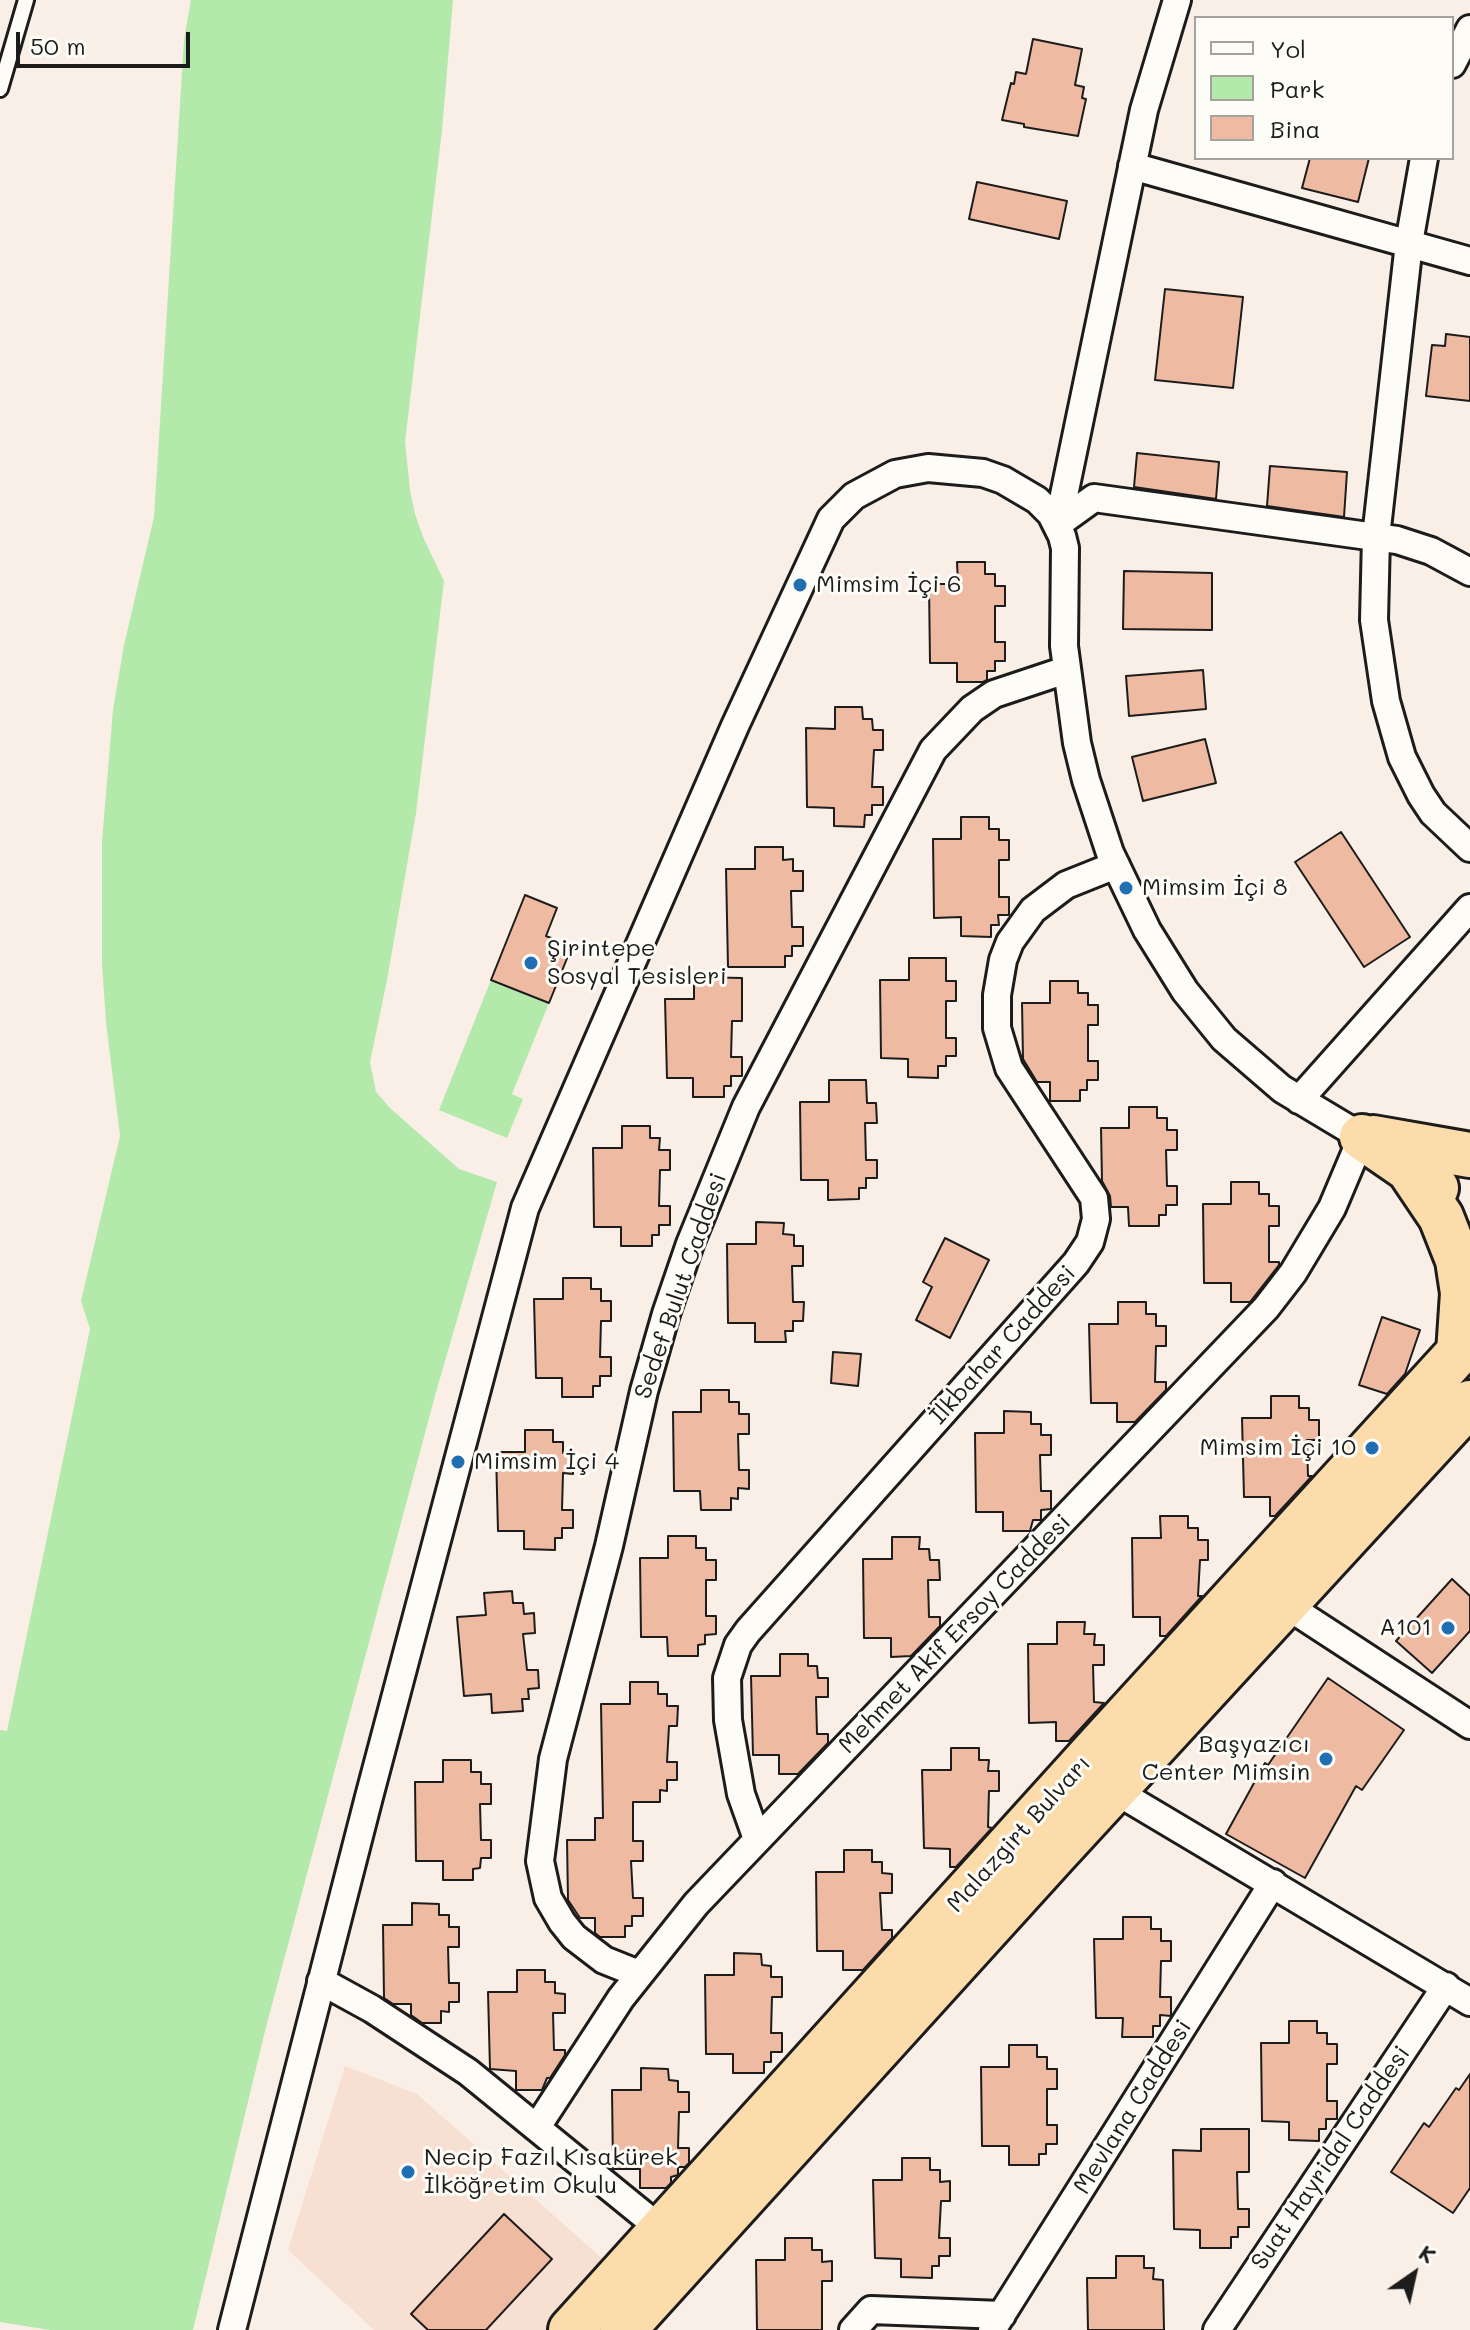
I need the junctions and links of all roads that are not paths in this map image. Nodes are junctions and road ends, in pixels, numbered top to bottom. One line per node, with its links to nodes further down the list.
1 (26, 0): 5 (lane)
2 (1177, 0): 7 (street)
3 (1470, 29): 4 (street)
4 (1454, 60)
5 (0, 89)
6 (1424, 160): 8 (street)
7 (1132, 166): 8 (street); 10 (street)
8 (1409, 243): 9 (street); 11 (street)
9 (1470, 261)
10 (1058, 524): 11 (street); 13 (street); 30 (street)
11 (1376, 537): 12 (street); 14 (street)
12 (1470, 572)
13 (1066, 670): 15 (street); 29 (street, Sedef Bulut Caddesi)
14 (1470, 848)
15 (1116, 865): 17 (street); 27 (street, İlkbahar Caddesi)
16 (1470, 908): 17 (street)
17 (1299, 1100): 18 (street)
18 (1362, 1137): 19 (highway); 20 (highway); 27 (street, Mehmet Akif Ersoy Caddesi)
19 (1470, 1155)
20 (1410, 1171): 21 (highway); 22 (highway)
21 (1470, 1211)
22 (1465, 1347): 34 (highway, Malazgirt Bulvarı)
23 (1470, 1403): 24 (highway, Malazgirt Bulvarı)
24 (1286, 1605): 25 (street); 26 (highway, Malazgirt Bulvarı)
25 (1470, 1725)
26 (1114, 1790): 28 (street); 38 (highway, Malazgirt Bulvarı)
27 (757, 1839): 29 (street, Mehmet Akif Ersoy Caddesi)
28 (1273, 1883): 31 (street); 35 (street, Mevlana Caddesi)
29 (639, 1974): 33 (street, Mehmet Akif Ersoy Caddesi)
30 (321, 1981): 33 (street); 36 (street)
31 (1446, 1986): 32 (street); 40 (street, Suat Hayridal Caddesi)
32 (1470, 2002)
33 (537, 2127): 34 (street)
34 (662, 2230): 37 (highway, Malazgirt Bulvarı)
35 (997, 2322): 39 (street)
36 (232, 2330)
37 (571, 2330)
38 (623, 2330)
39 (853, 2330)
40 (1217, 2330)

